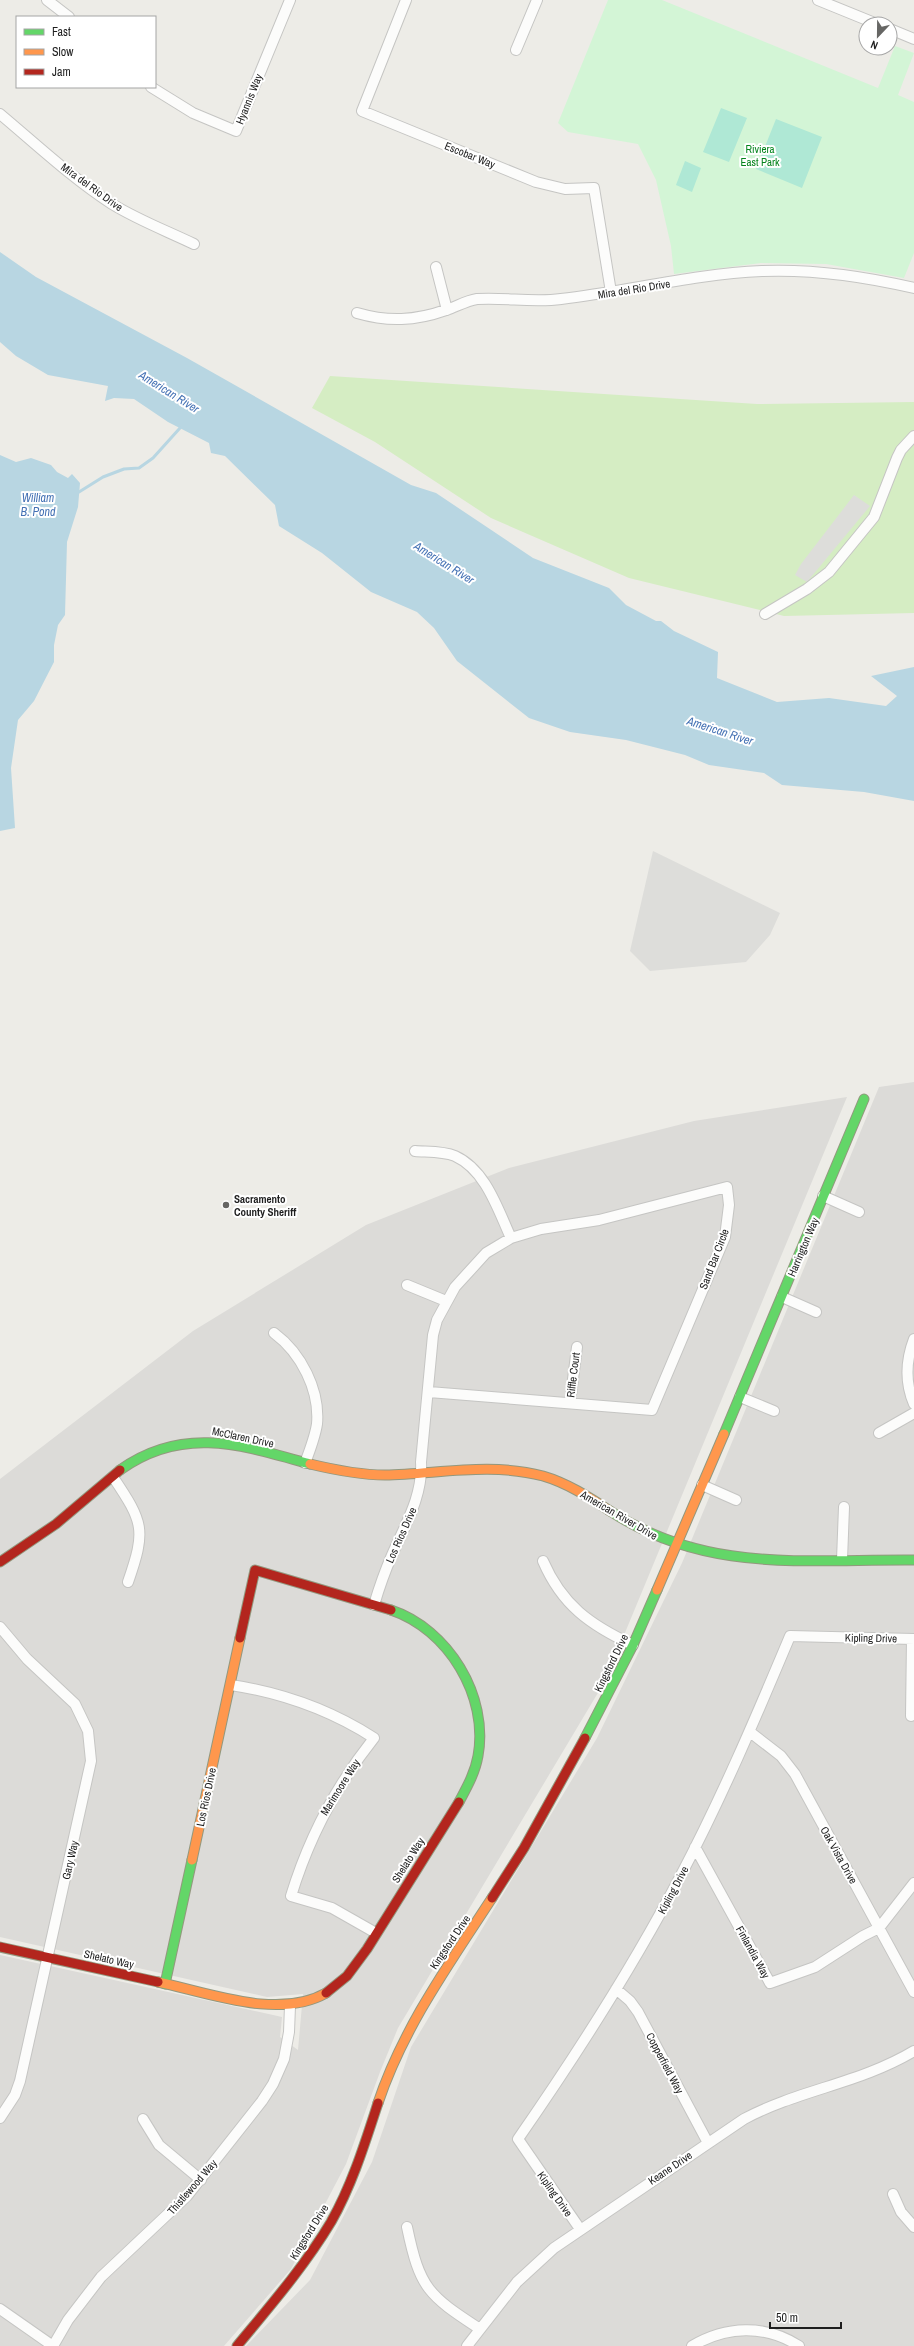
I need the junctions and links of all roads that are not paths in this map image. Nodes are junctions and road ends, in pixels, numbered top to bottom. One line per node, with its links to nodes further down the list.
1 (47, 0): 6 (street)
2 (290, 0): 11 (street, Hyannis Way)
3 (406, 0): 16 (street, Escobar Way)
4 (537, 0): 10 (street)
5 (818, 0): 7 (street)
6 (68, 16)
7 (858, 16)
8 (898, 32): 9 (street)
9 (914, 39)
10 (516, 50)
11 (153, 88)
12 (0, 114): 13 (street, Mira del Rio Drive)
13 (194, 244)
14 (436, 267): 17 (street)
15 (914, 288): 16 (street, Mira del Rio Drive)
16 (611, 292): 17 (street, Mira del Rio Drive)
17 (447, 310): 18 (street, Mira del Rio Drive)
18 (357, 313)
19 (914, 436): 20 (street)
20 (765, 614)
21 (864, 1099): 23 (street, Harrington Way)
22 (415, 1151): 25 (street)
23 (823, 1196): 24 (street); 27 (street, Harrington Way)
24 (859, 1212)
25 (511, 1238): 28 (street, Sand Bar Circle); 35 (street, Sand Bar Circle)
26 (407, 1285): 28 (street)
27 (782, 1297): 29 (street); 34 (street, Harrington Way)
28 (446, 1301): 33 (street, Sand Bar Circle)
29 (816, 1312)
30 (274, 1333): 40 (street)
31 (914, 1339): 36 (street)
32 (577, 1347): 35 (street, Riffle Court)
33 (429, 1392): 35 (street, Sand Bar Circle); 41 (street, Los Rios Drive)
34 (740, 1397): 37 (street); 43 (street, Harrington Way)
35 (570, 1403)
36 (914, 1404)
37 (774, 1411)
38 (914, 1413): 39 (street)
39 (879, 1432)
40 (305, 1463): 41 (street, McClaren Drive); 42 (street, McClaren Drive)
41 (422, 1473): 46 (street, American River Drive); 52 (street, Los Rios Drive)
42 (113, 1477): 50 (street, McClaren Drive); 51 (street)
43 (702, 1485): 44 (street); 46 (street, Harrington Way)
44 (736, 1500)
45 (844, 1507): 47 (street)
46 (677, 1545): 47 (street, American River Drive); 56 (street, Kingsford Drive)
47 (842, 1560): 48 (street, American River Drive)
48 (914, 1560)
49 (543, 1561): 56 (street)
50 (0, 1562)
51 (128, 1582)
52 (374, 1605): 53 (street, Shelato Way); 63 (street, Shelato Way)
53 (248, 1610): 57 (street, Los Rios Drive)
54 (0, 1627): 65 (street, Gary Way)
55 (913, 1639): 58 (street); 59 (street, Kipling Drive)
56 (633, 1645): 82 (street, Kingsford Drive)
57 (231, 1685): 63 (street, Marimoore Way); 66 (street, Los Rios Drive)
58 (911, 1716)
59 (750, 1732): 60 (street, Kipling Drive); 62 (street, Oak Vista Drive)
60 (695, 1847): 62 (street, Finlandia Way); 67 (street, Kipling Drive)
61 (914, 1883): 62 (street, Finlandia Way)
62 (879, 1928): 68 (street, Oak Vista Drive)
63 (376, 1934): 69 (street, Shelato Way)
64 (0, 1946): 65 (street, Shelato Way)
65 (48, 1958): 66 (street, Shelato Way); 71 (street, Gary Way)
66 (165, 1984): 69 (street, Shelato Way)
67 (616, 1990): 73 (street, Copperfield Way); 78 (street, Kipling Drive)
68 (914, 1992)
69 (290, 2006): 74 (street, Thistlewood Way)
70 (914, 2051): 73 (street, Keane Drive)
71 (0, 2118)
72 (143, 2120): 74 (street)
73 (708, 2143): 78 (street, Keane Drive)
74 (201, 2180): 81 (street, Thistlewood Way)
75 (893, 2194): 77 (street)
76 (407, 2227): 80 (street)
77 (914, 2227)
78 (580, 2229): 80 (street, Keane Drive)
79 (0, 2309): 81 (street)
80 (480, 2330): 83 (street, Keane Drive)
81 (53, 2346)
82 (237, 2346)
83 (468, 2346)
84 (692, 2346): 85 (street)
85 (799, 2346)

